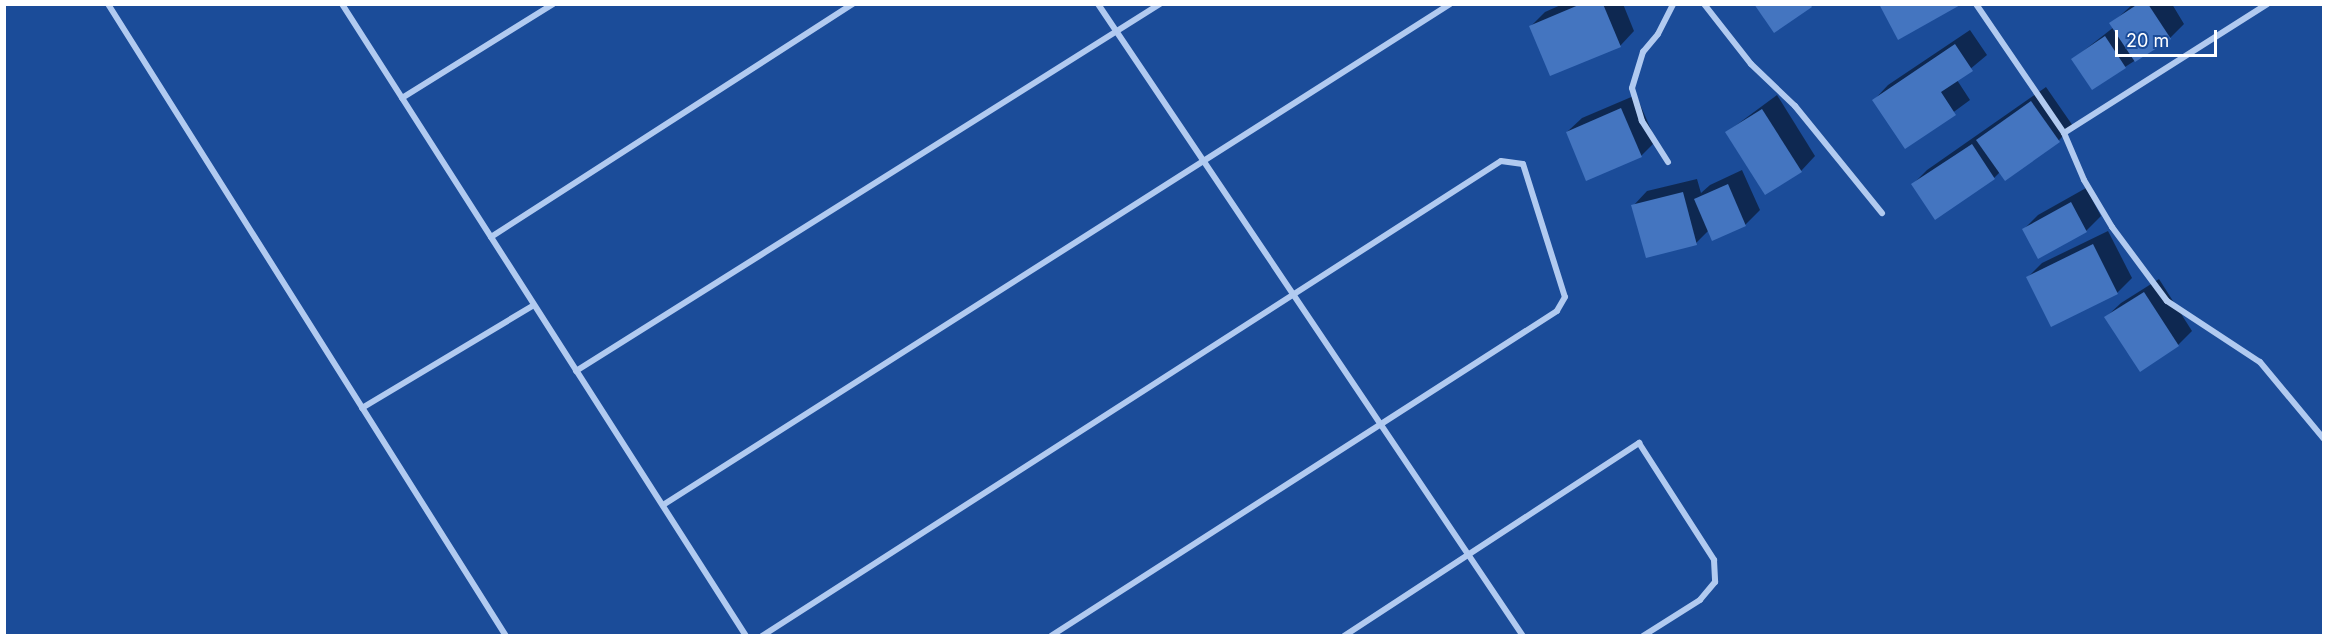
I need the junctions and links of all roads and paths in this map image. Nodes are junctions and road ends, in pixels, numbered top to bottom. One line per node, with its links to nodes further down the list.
1 (108, 4): 22 (street)
2 (342, 4): 13 (street)
3 (553, 4): 13 (street)
4 (853, 4): 18 (street)
5 (1098, 4): 12 (street)
6 (1160, 4): 12 (street)
7 (1450, 4): 16 (street)
8 (1673, 4): 15 (street)
9 (1704, 4): 17 (street)
10 (1976, 4): 14 (street)
11 (2267, 4): 14 (street)
12 (1116, 33): 16 (street); 21 (street)
13 (402, 98): 18 (street)
14 (2064, 133): 24 (street)
15 (1668, 162)
16 (1202, 164): 19 (street); 25 (street)
17 (1882, 213)
18 (491, 237): 20 (street)
19 (1293, 293): 23 (street); 23 (street); 29 (street)
20 (534, 305): 21 (street); 22 (street)
21 (576, 371): 25 (street)
22 (363, 408): 27 (street)
23 (1380, 423): 26 (street); 30 (street)
24 (2324, 439)
25 (663, 506): 28 (street)
26 (1470, 555): 31 (street); 32 (street); 33 (street)
27 (506, 636)
28 (746, 636)
29 (762, 636)
30 (1051, 636)
31 (1344, 636)
32 (1523, 636)
33 (1643, 636)

